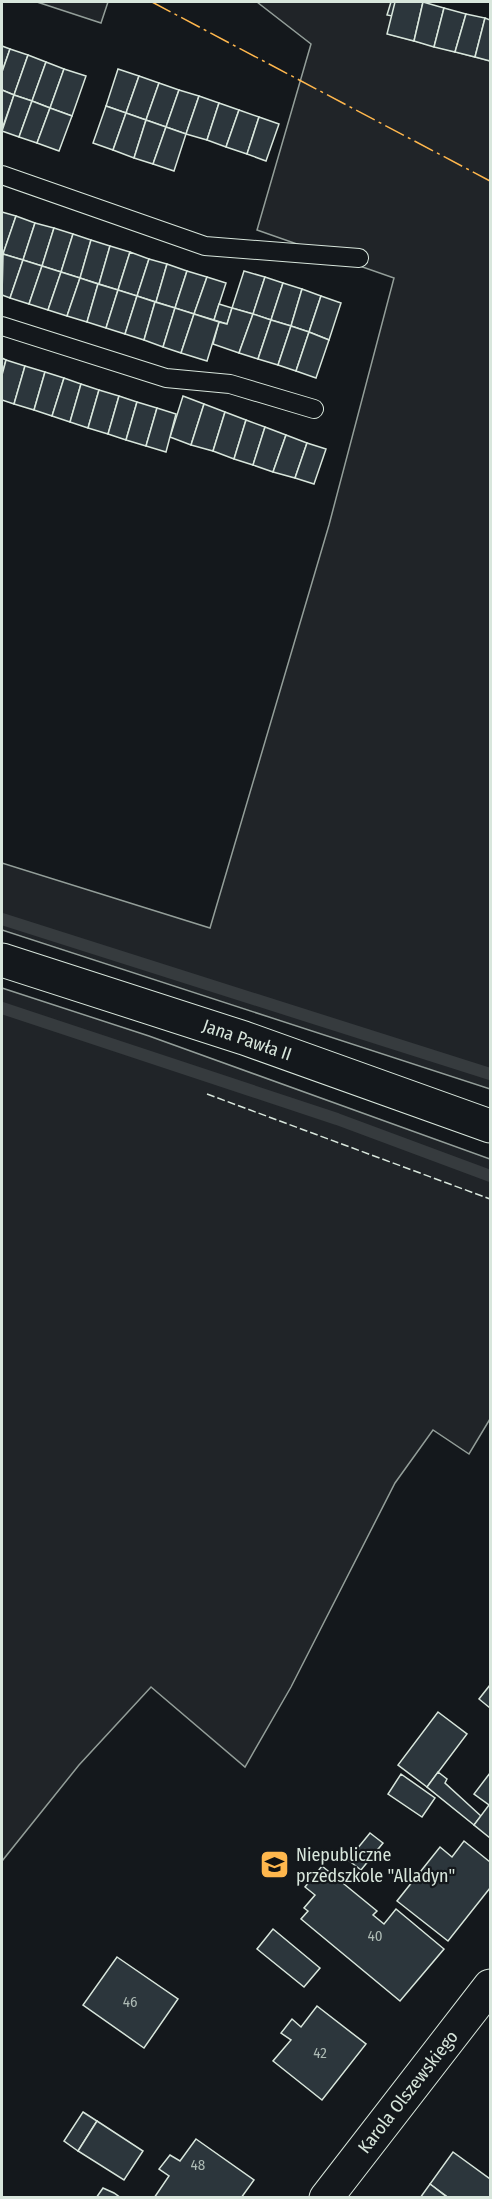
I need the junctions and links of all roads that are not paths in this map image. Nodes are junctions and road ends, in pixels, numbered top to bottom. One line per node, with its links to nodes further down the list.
1 (2, 175): 2 (lane)
2 (359, 258)
3 (2, 326): 4 (lane)
4 (314, 409)
5 (2, 960): 6 (main road, Jana Pawła II)
6 (490, 1126)
7 (490, 1986): 8 (main road, Karola Olszewskiego)
8 (326, 2198)

